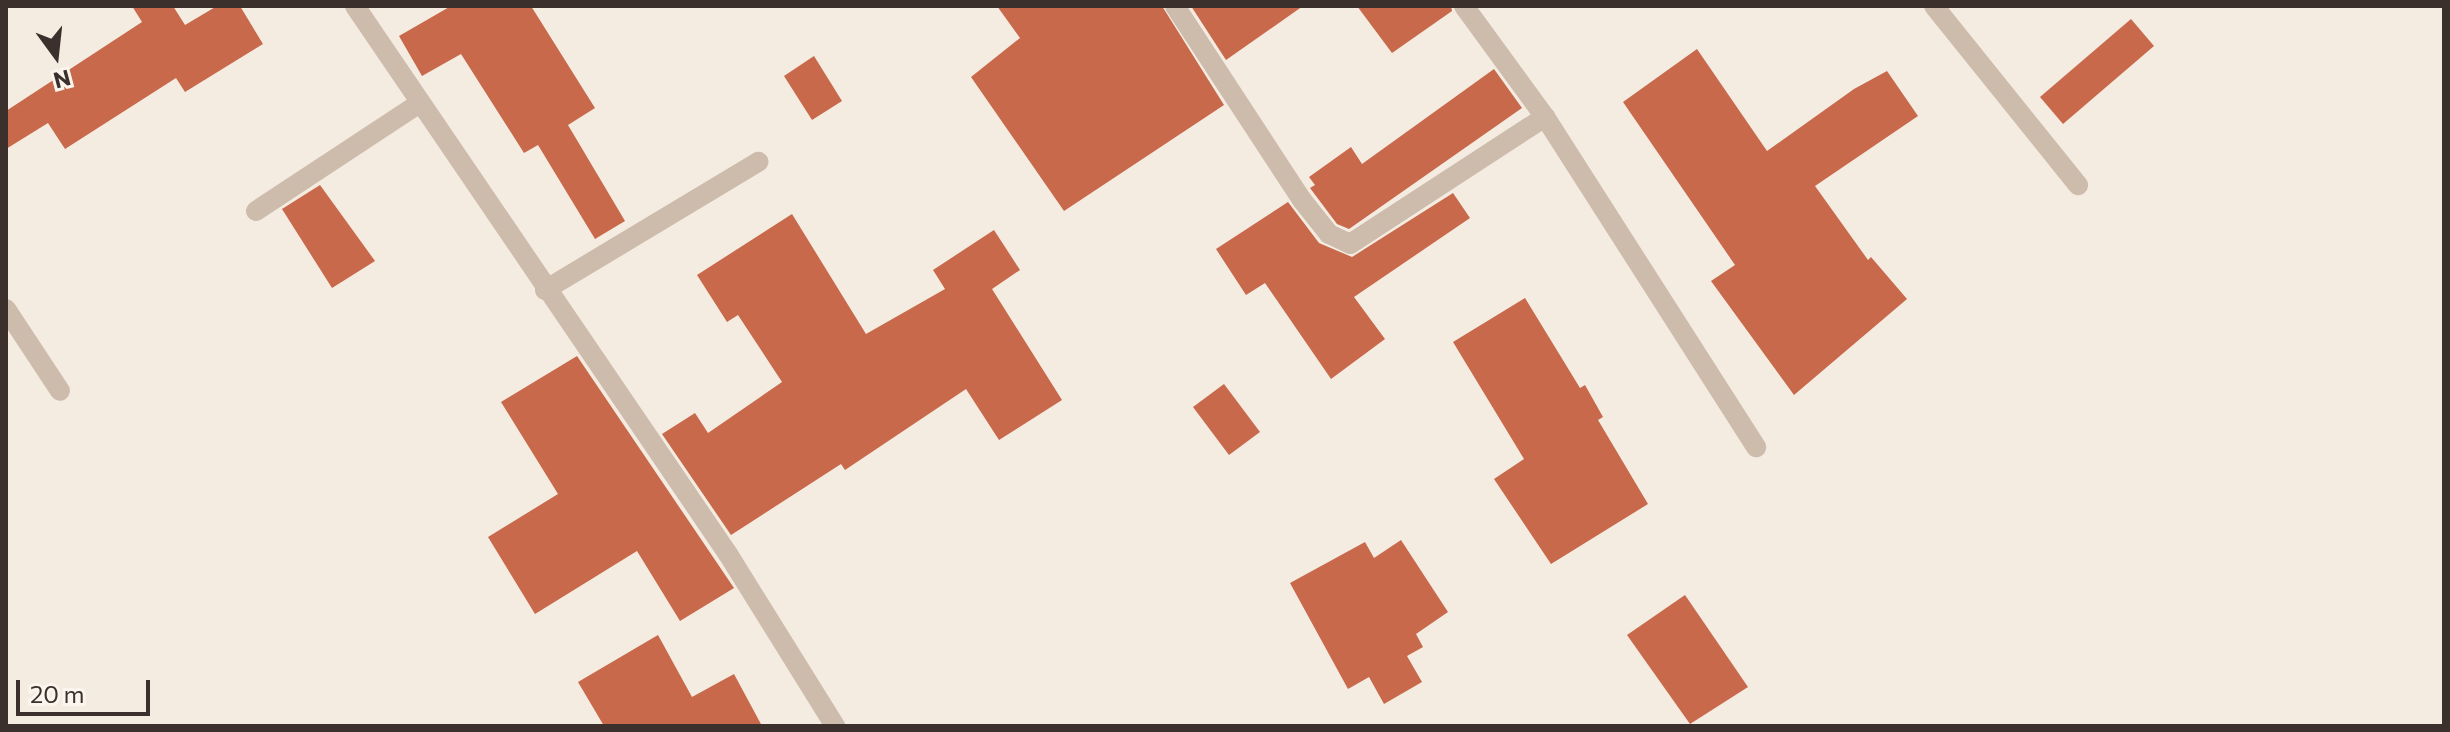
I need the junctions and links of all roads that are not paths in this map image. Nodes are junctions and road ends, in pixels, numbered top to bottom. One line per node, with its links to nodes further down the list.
1 (355, 6): 5 (street)
2 (1175, 6): 6 (street)
3 (1464, 6): 6 (street)
4 (1934, 6): 8 (street)
5 (417, 105): 9 (street); 10 (street)
6 (1545, 117): 13 (street)
7 (758, 162): 10 (street)
8 (2078, 185)
9 (256, 211)
10 (545, 290): 14 (street)
11 (6, 309): 12 (street)
12 (60, 391)
13 (1756, 447)
14 (835, 726)

